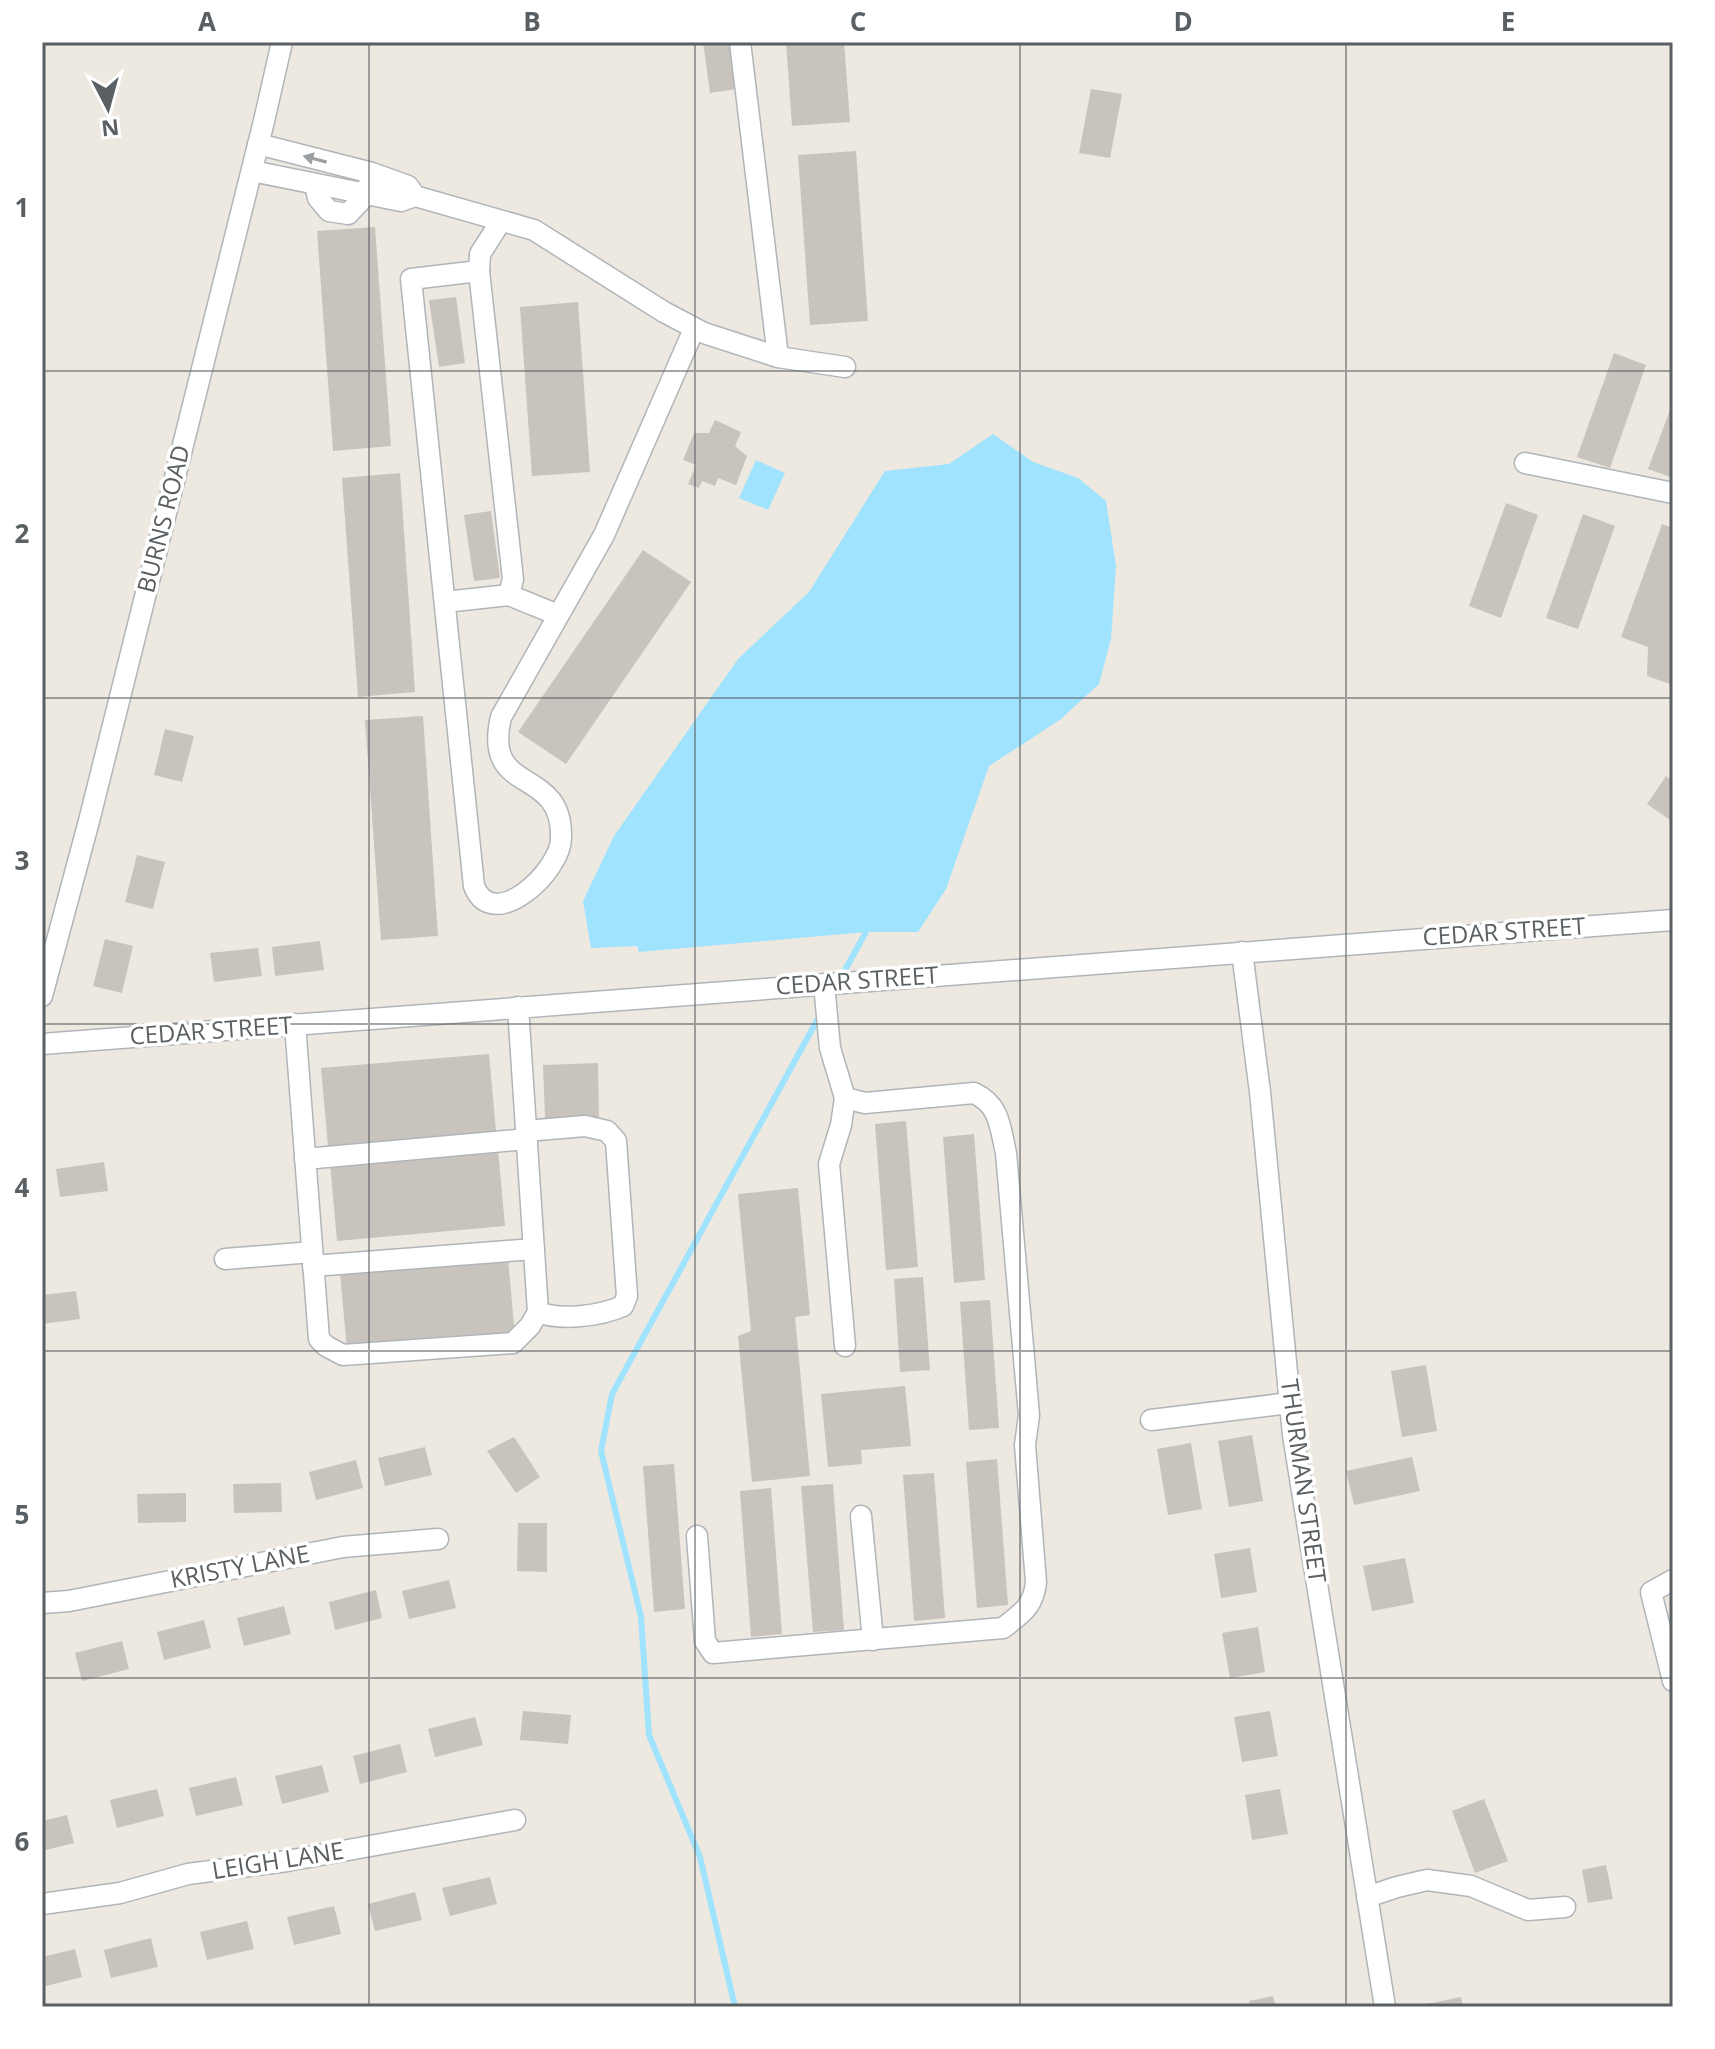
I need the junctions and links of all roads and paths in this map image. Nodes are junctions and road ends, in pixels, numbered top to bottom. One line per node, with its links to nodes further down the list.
1 (282, 42): 3 (street, BURNS ROAD)
2 (740, 42): 11 (street)
3 (258, 144): 4 (street, BURNS ROAD); 5 (street, one-way to 3)
4 (252, 171): 6 (street); 21 (street, BURNS ROAD)
5 (372, 173): 6 (street); 7 (street)
6 (366, 195): 7 (street)
7 (415, 196): 8 (street)
8 (501, 221): 9 (street); 10 (street)
9 (479, 271): 15 (street); 16 (street)
10 (694, 329): 11 (street); 17 (street)
11 (778, 357): 12 (street)
12 (845, 367)
13 (1525, 463): 14 (street)
14 (1673, 493)
15 (509, 595): 16 (street); 17 (street)
16 (445, 602): 17 (street)
17 (558, 615)
18 (1673, 920): 19 (street, CEDAR STREET)
19 (1242, 952): 20 (street, CEDAR STREET); 33 (street, THURMAN STREET)
20 (824, 984): 22 (street, CEDAR STREET); 25 (street)
21 (42, 996)
22 (518, 1007): 23 (street, CEDAR STREET); 26 (street)
23 (295, 1024): 24 (street, CEDAR STREET); 27 (street)
24 (42, 1044)
25 (845, 1098): 32 (street); 40 (street)
26 (527, 1135): 27 (street); 28 (street); 31 (street)
27 (305, 1159): 30 (street)
28 (534, 1249): 30 (street); 31 (street)
29 (225, 1259): 30 (street)
30 (312, 1259): 31 (street)
31 (538, 1312)
32 (845, 1346)
33 (1290, 1403): 34 (street); 43 (street, THURMAN STREET)
34 (1151, 1420)
35 (861, 1516): 40 (street)
36 (697, 1536): 40 (street)
37 (438, 1539): 39 (street, KRISTY LANE)
38 (1673, 1580): 41 (street)
39 (42, 1603)
40 (873, 1640)
41 (1673, 1681)
42 (515, 1820): 44 (street, LEIGH LANE)
43 (1367, 1897): 45 (street); 46 (street, THURMAN STREET)
44 (42, 1904)
45 (1565, 1907)
46 (1385, 2007)

